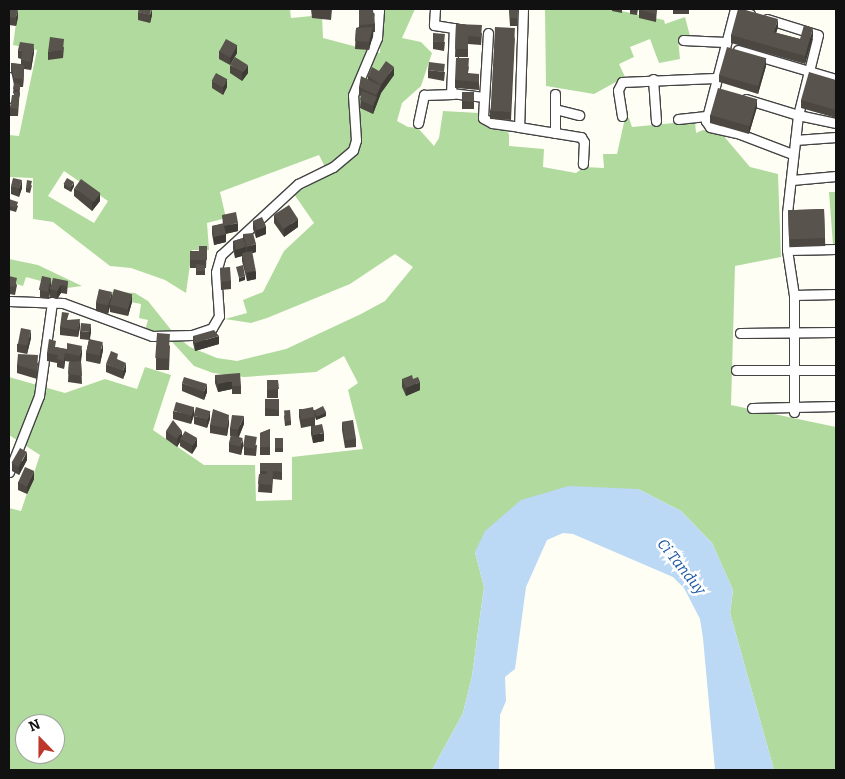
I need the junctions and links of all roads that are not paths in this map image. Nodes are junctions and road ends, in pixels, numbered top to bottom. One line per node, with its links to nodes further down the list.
1 (378, 9): 42 (street)
2 (436, 9): 5 (street)
3 (523, 9): 29 (street)
4 (740, 10): 7 (street); 8 (street)
5 (454, 28): 15 (street); 18 (street)
6 (683, 40): 7 (street)
7 (725, 44): 8 (street); 10 (street)
8 (808, 70): 12 (street); 24 (street)
9 (9, 78): 19 (street)
10 (715, 78): 11 (street); 13 (street)
11 (653, 79): 22 (street); 26 (street)
12 (836, 79)
13 (712, 88): 14 (street); 23 (street)
14 (722, 91)
15 (452, 94): 18 (street); 27 (street)
16 (555, 94): 20 (street)
17 (731, 94): 24 (street)
18 (484, 97): 29 (street)
19 (9, 98)
20 (555, 109): 21 (street); 30 (street)
21 (579, 115)
22 (622, 116)
23 (706, 116): 25 (street); 33 (street)
24 (798, 116): 28 (street); 32 (street)
25 (678, 119)
26 (656, 121)
27 (418, 123)
28 (836, 123)
29 (519, 127): 30 (street)
30 (555, 133): 34 (street)
31 (836, 137): 32 (street)
32 (795, 140): 33 (street)
33 (792, 154): 36 (street)
34 (583, 164)
35 (836, 176): 36 (street)
36 (792, 180): 38 (street)
37 (836, 249): 38 (street)
38 (787, 250): 40 (street)
39 (836, 294): 40 (street)
40 (794, 295): 43 (street)
41 (9, 301): 42 (street)
42 (52, 302): 52 (street)
43 (793, 331): 44 (street); 45 (street); 48 (street)
44 (836, 332)
45 (740, 333)
46 (736, 370): 48 (street)
47 (836, 370): 48 (street)
48 (794, 371): 51 (street)
49 (836, 406): 51 (street)
50 (752, 408): 51 (street)
51 (793, 409)
52 (9, 472)

